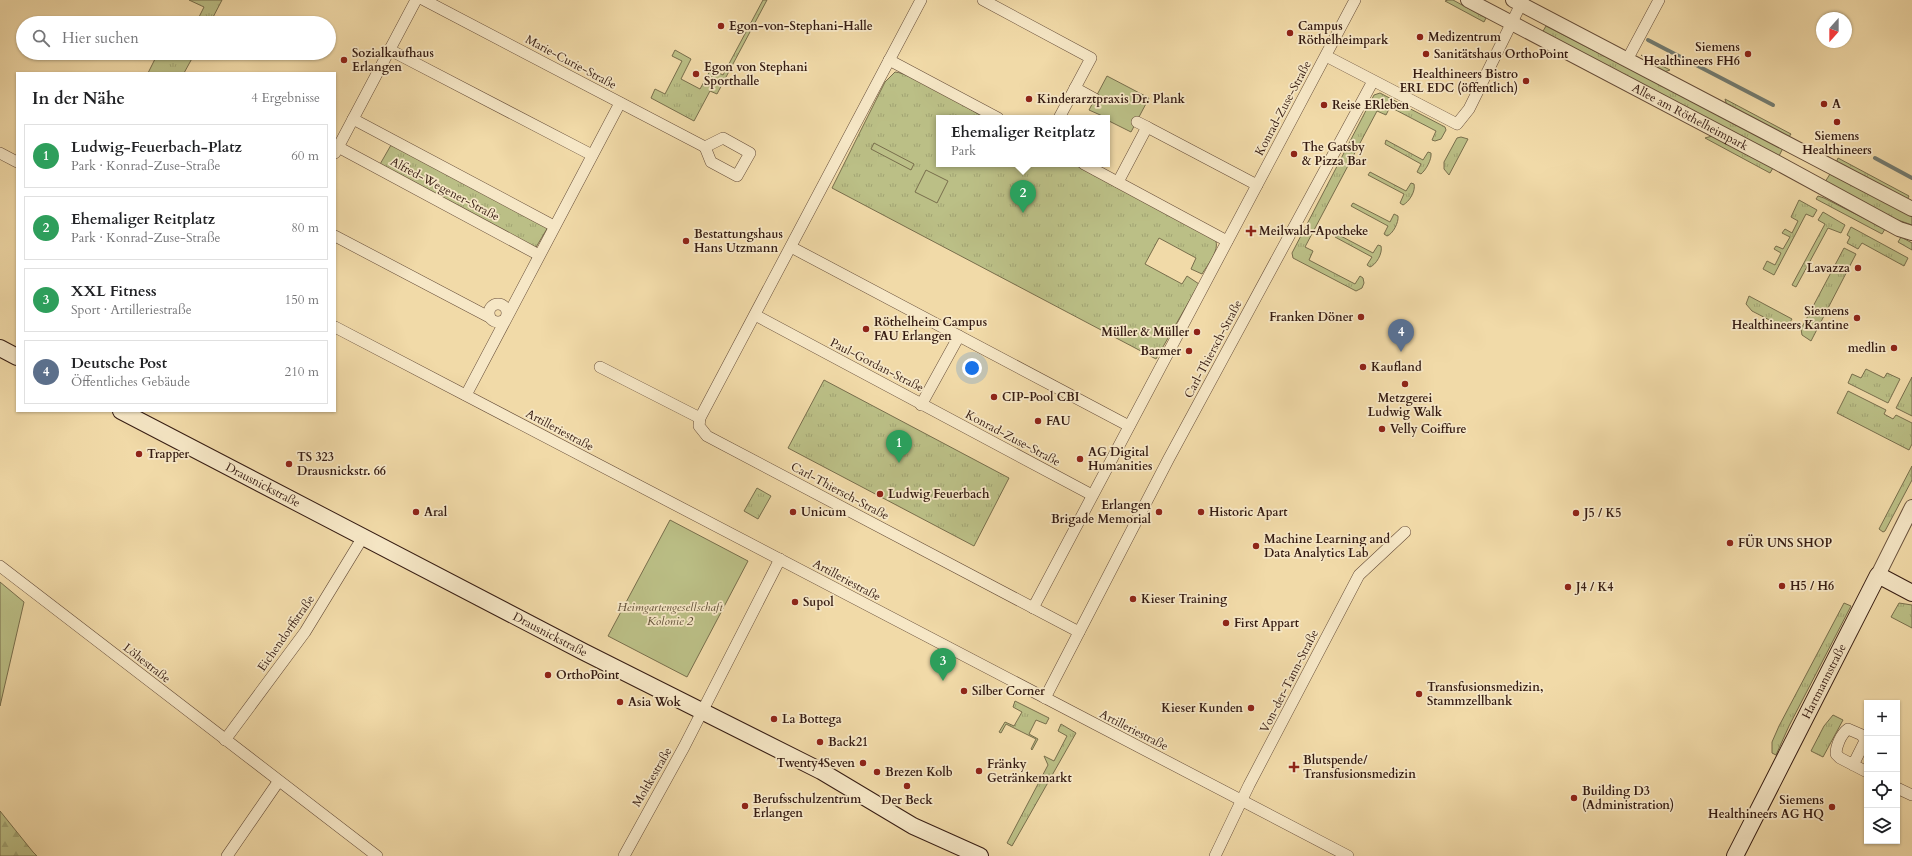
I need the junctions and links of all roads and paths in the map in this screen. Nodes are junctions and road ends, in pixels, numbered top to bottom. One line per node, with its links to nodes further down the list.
1 (416, 0): 10 (street, Alfred-Wegener-Straße)
2 (424, 0): 17 (street, Marie-Curie-Straße)
3 (921, 0): 12 (street)
4 (982, 0): 15 (street)
5 (1355, 0): 11 (street, Konrad-Zuse-Straße)
6 (1468, 0): 9 (street, Allee am Röthelheimpark)
7 (1659, 0): 13 (street)
8 (1519, 2): 9 (street); 13 (street, Allee am Röthelheimpark)
9 (1512, 23): 14 (street); 30 (street, Allee am Röthelheimpark)
10 (390, 50): 20 (street, Alfred-Wegener-Straße); 27 (street)
11 (1326, 56): 14 (street); 32 (street, Konrad-Zuse-Straße)
12 (889, 60): 18 (street); 38 (street)
13 (1627, 60): 26 (street, Allee am Röthelheimpark)
14 (1373, 81): 61 (street, Carl-Thiersch-Straße)
15 (1075, 88): 16 (street); 19 (street)
16 (1095, 99)
17 (620, 103): 23 (street, Marie-Curie-Straße); 27 (street)
18 (992, 115)
19 (1061, 115)
20 (353, 119): 24 (street, Alfred-Wegener-Straße); 34 (street, Alfred-Wegener-Straße)
21 (1137, 122): 22 (street)
22 (1147, 127): 31 (street); 32 (street)
23 (705, 147)
24 (336, 150): 39 (street, Alfred-Wegener-Straße)
25 (0, 153): 28 (street)
26 (1809, 154): 30 (street); 33 (street, Allee am Röthelheimpark)
27 (592, 155): 34 (street)
28 (16, 161)
29 (1090, 167): 31 (street)
30 (1798, 174): 35 (street, Allee am Röthelheimpark)
31 (1118, 182): 37 (street)
32 (1257, 186): 37 (street, Konrad-Zuse-Straße)
33 (1912, 209)
34 (554, 226): 39 (street)
35 (1912, 234)
36 (336, 237): 41 (street)
37 (1227, 241): 51 (street, Konrad-Zuse-Straße)
38 (791, 247): 40 (street); 43 (street)
39 (539, 254): 41 (street)
40 (755, 315): 48 (street, Paul-Gordan-Straße); 50 (street)
41 (506, 317): 47 (street)
42 (336, 328): 47 (street, Artilleriestraße)
43 (959, 336): 48 (street, Paul-Gordan-Straße); 51 (street)
44 (0, 348): 45 (main road)
45 (16, 356)
46 (600, 367): 50 (street)
47 (466, 395): 56 (street, Artilleriestraße)
48 (921, 405): 52 (street, Konrad-Zuse-Straße)
49 (123, 412): 55 (main road, Drausnickstraße)
50 (700, 418): 60 (street, Carl-Thiersch-Straße)
51 (1129, 426): 52 (street, Konrad-Zuse-Straße)
52 (1092, 495): 60 (street, Konrad-Zuse-Straße)
53 (1912, 507): 58 (street, Hartmannstraße)
54 (1405, 532): 70 (street, Von-der-Tann-Straße)
55 (363, 537): 63 (main road, Drausnickstraße); 64 (street, Eichendorffstraße)
56 (780, 559): 62 (street, Artilleriestraße); 63 (street, Moltkestraße)
57 (0, 566): 64 (street, Löhestraße)
58 (1878, 575): 59 (main road); 77 (main road, Hartmannstraße)
59 (1912, 593)
60 (1033, 608): 61 (street, Carl-Thiersch-Straße)
61 (1079, 632): 62 (street, Carl-Thiersch-Straße)
62 (1045, 698): 70 (street, Artilleriestraße)
63 (703, 711): 73 (street, Moltkestraße); 74 (main road, Drausnickstraße)
64 (225, 740): 67 (street, Löhestraße)
65 (1853, 765): 66 (street)
66 (1864, 770)
67 (278, 782): 71 (street); 72 (street, Löhestraße)
68 (1900, 789): 69 (street)
69 (1912, 795)
70 (1243, 801): 75 (street, Von-der-Tann-Straße); 76 (street, Artilleriestraße)
71 (227, 856)
72 (377, 856)
73 (624, 856)
74 (980, 856)
75 (1216, 856)
76 (1348, 856)
77 (1735, 856)

